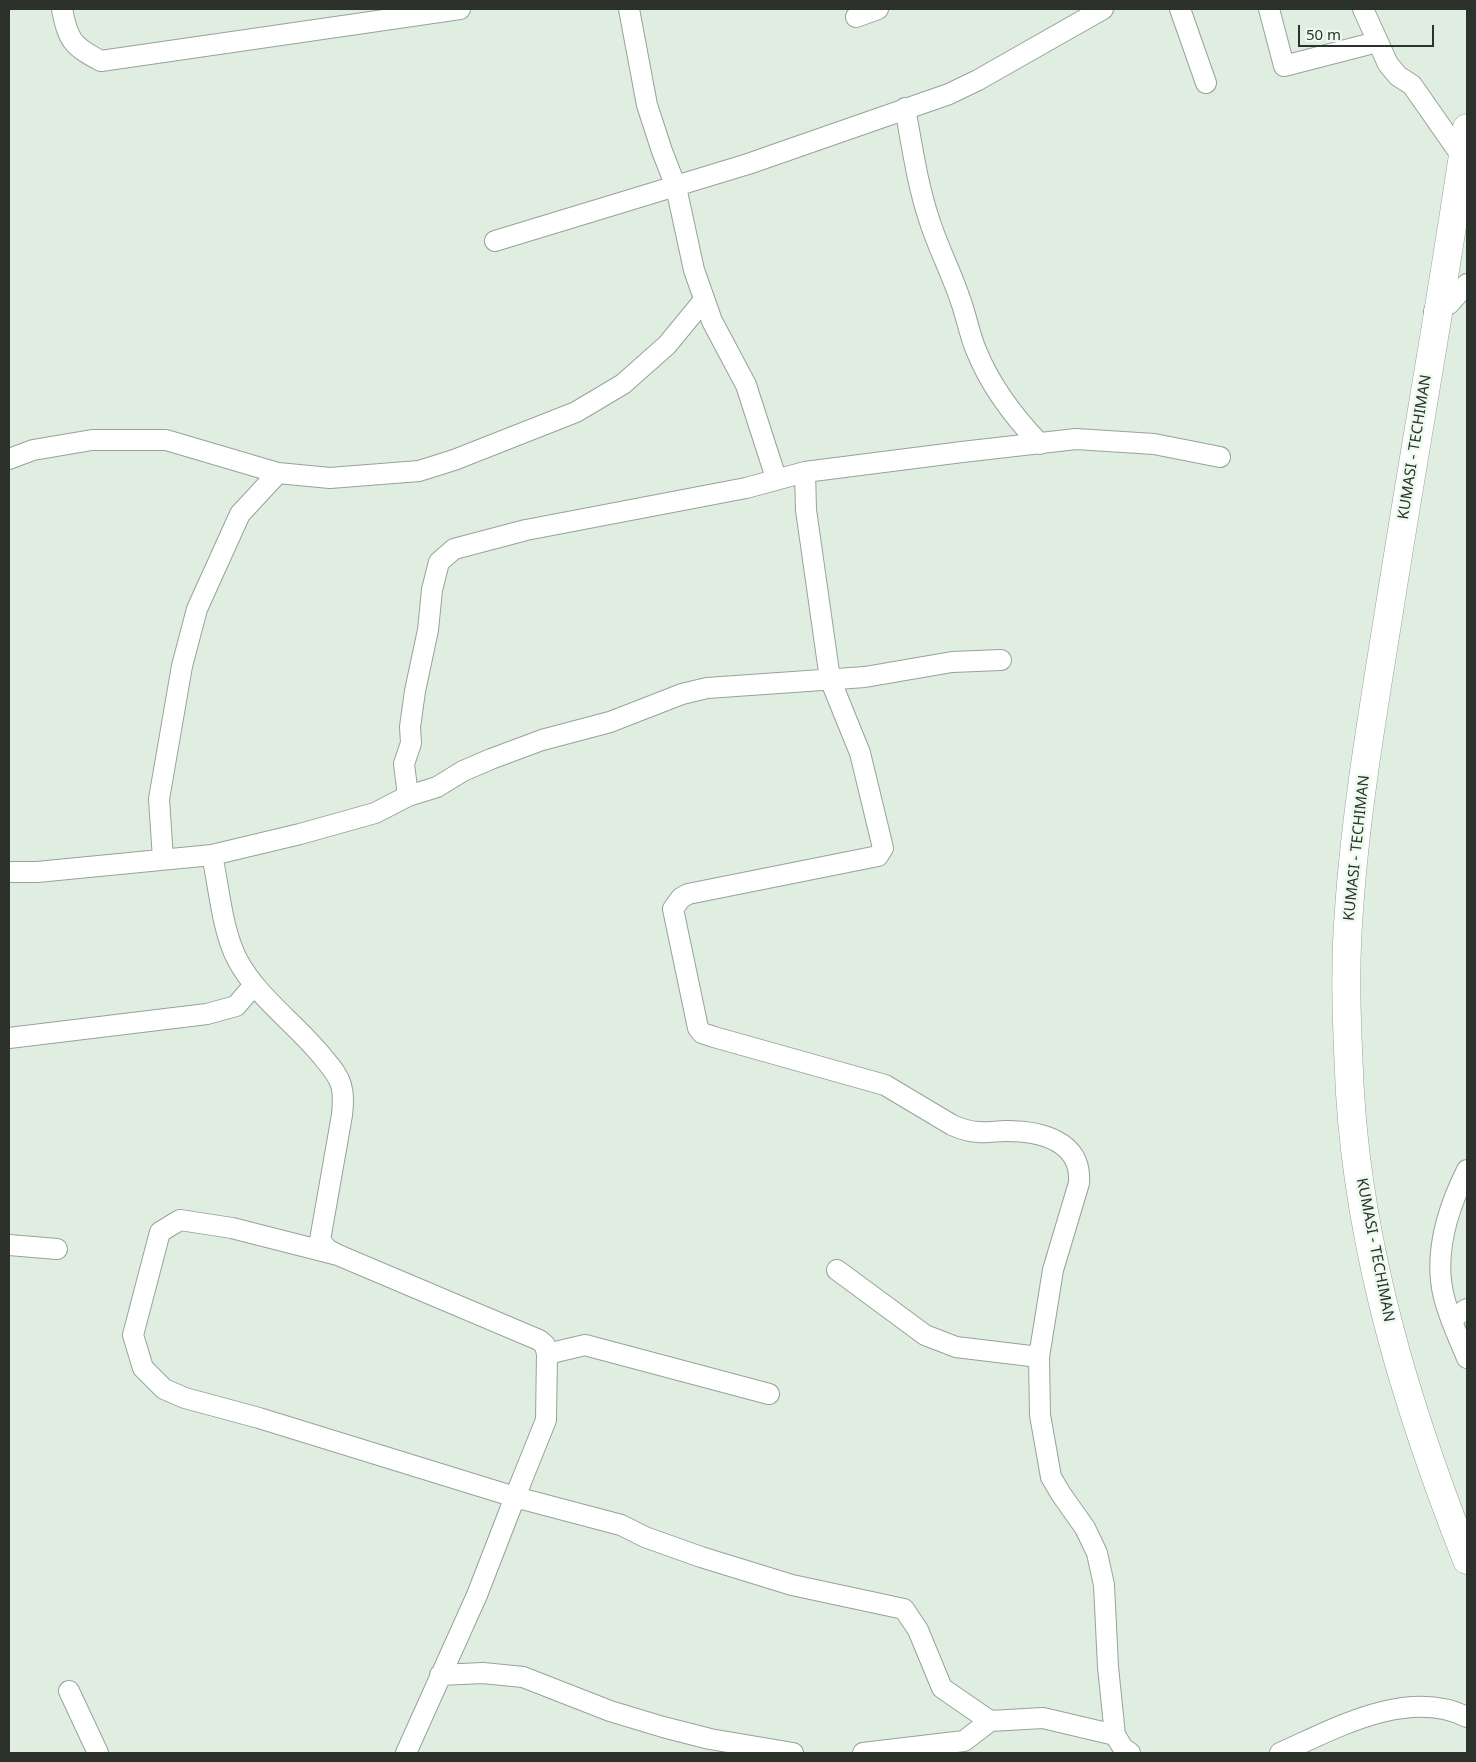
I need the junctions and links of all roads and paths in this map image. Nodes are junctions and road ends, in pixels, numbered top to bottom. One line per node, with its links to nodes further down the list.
1 (62, 9): 2 (street)
2 (460, 9)
3 (629, 9): 15 (street)
4 (878, 9): 9 (street)
5 (1104, 9): 12 (street)
6 (1180, 9): 11 (street)
7 (1269, 9): 10 (street)
8 (1363, 9): 10 (street)
9 (856, 17)
10 (1377, 42): 14 (street)
11 (1206, 83)
12 (905, 108): 15 (street); 20 (street)
13 (1467, 128): 14 (highway, KUMASI - TECHIMAN)
14 (1463, 158): 19 (highway, KUMASI - TECHIMAN)
15 (676, 187): 16 (street); 18 (street)
16 (495, 241)
17 (1467, 284): 19 (street)
18 (704, 300): 24 (street); 25 (street)
19 (1426, 382): 45 (highway, KUMASI - TECHIMAN)
20 (1040, 444): 21 (street); 23 (street)
21 (1220, 457)
22 (9, 459): 24 (street)
23 (805, 472): 25 (street); 27 (street)
24 (278, 473): 30 (street)
25 (776, 478): 28 (street)
26 (1001, 660): 27 (street)
27 (830, 679): 28 (street); 41 (street)
28 (408, 796): 29 (street)
29 (212, 855): 30 (street); 32 (street)
30 (163, 859): 31 (street)
31 (9, 872)
32 (254, 985): 33 (street); 37 (street)
33 (9, 1038)
34 (1467, 1170): 39 (street)
35 (9, 1245): 36 (street)
36 (57, 1249)
37 (338, 1255): 40 (street); 44 (street)
38 (837, 1270): 41 (street)
39 (1459, 1314): 42 (street)
40 (547, 1354): 43 (street); 44 (street)
41 (1039, 1357): 50 (street)
42 (1467, 1358)
43 (769, 1394)
44 (515, 1498): 46 (street); 49 (street)
45 (1467, 1560)
46 (440, 1675): 52 (street); 53 (street)
47 (69, 1691): 51 (street)
48 (1467, 1717): 57 (street)
49 (990, 1721): 50 (street); 55 (street)
50 (1115, 1735): 56 (street)
51 (98, 1753)
52 (406, 1753)
53 (789, 1753): 54 (street)
54 (793, 1753)
55 (863, 1753)
56 (1130, 1753)
57 (1280, 1753)

